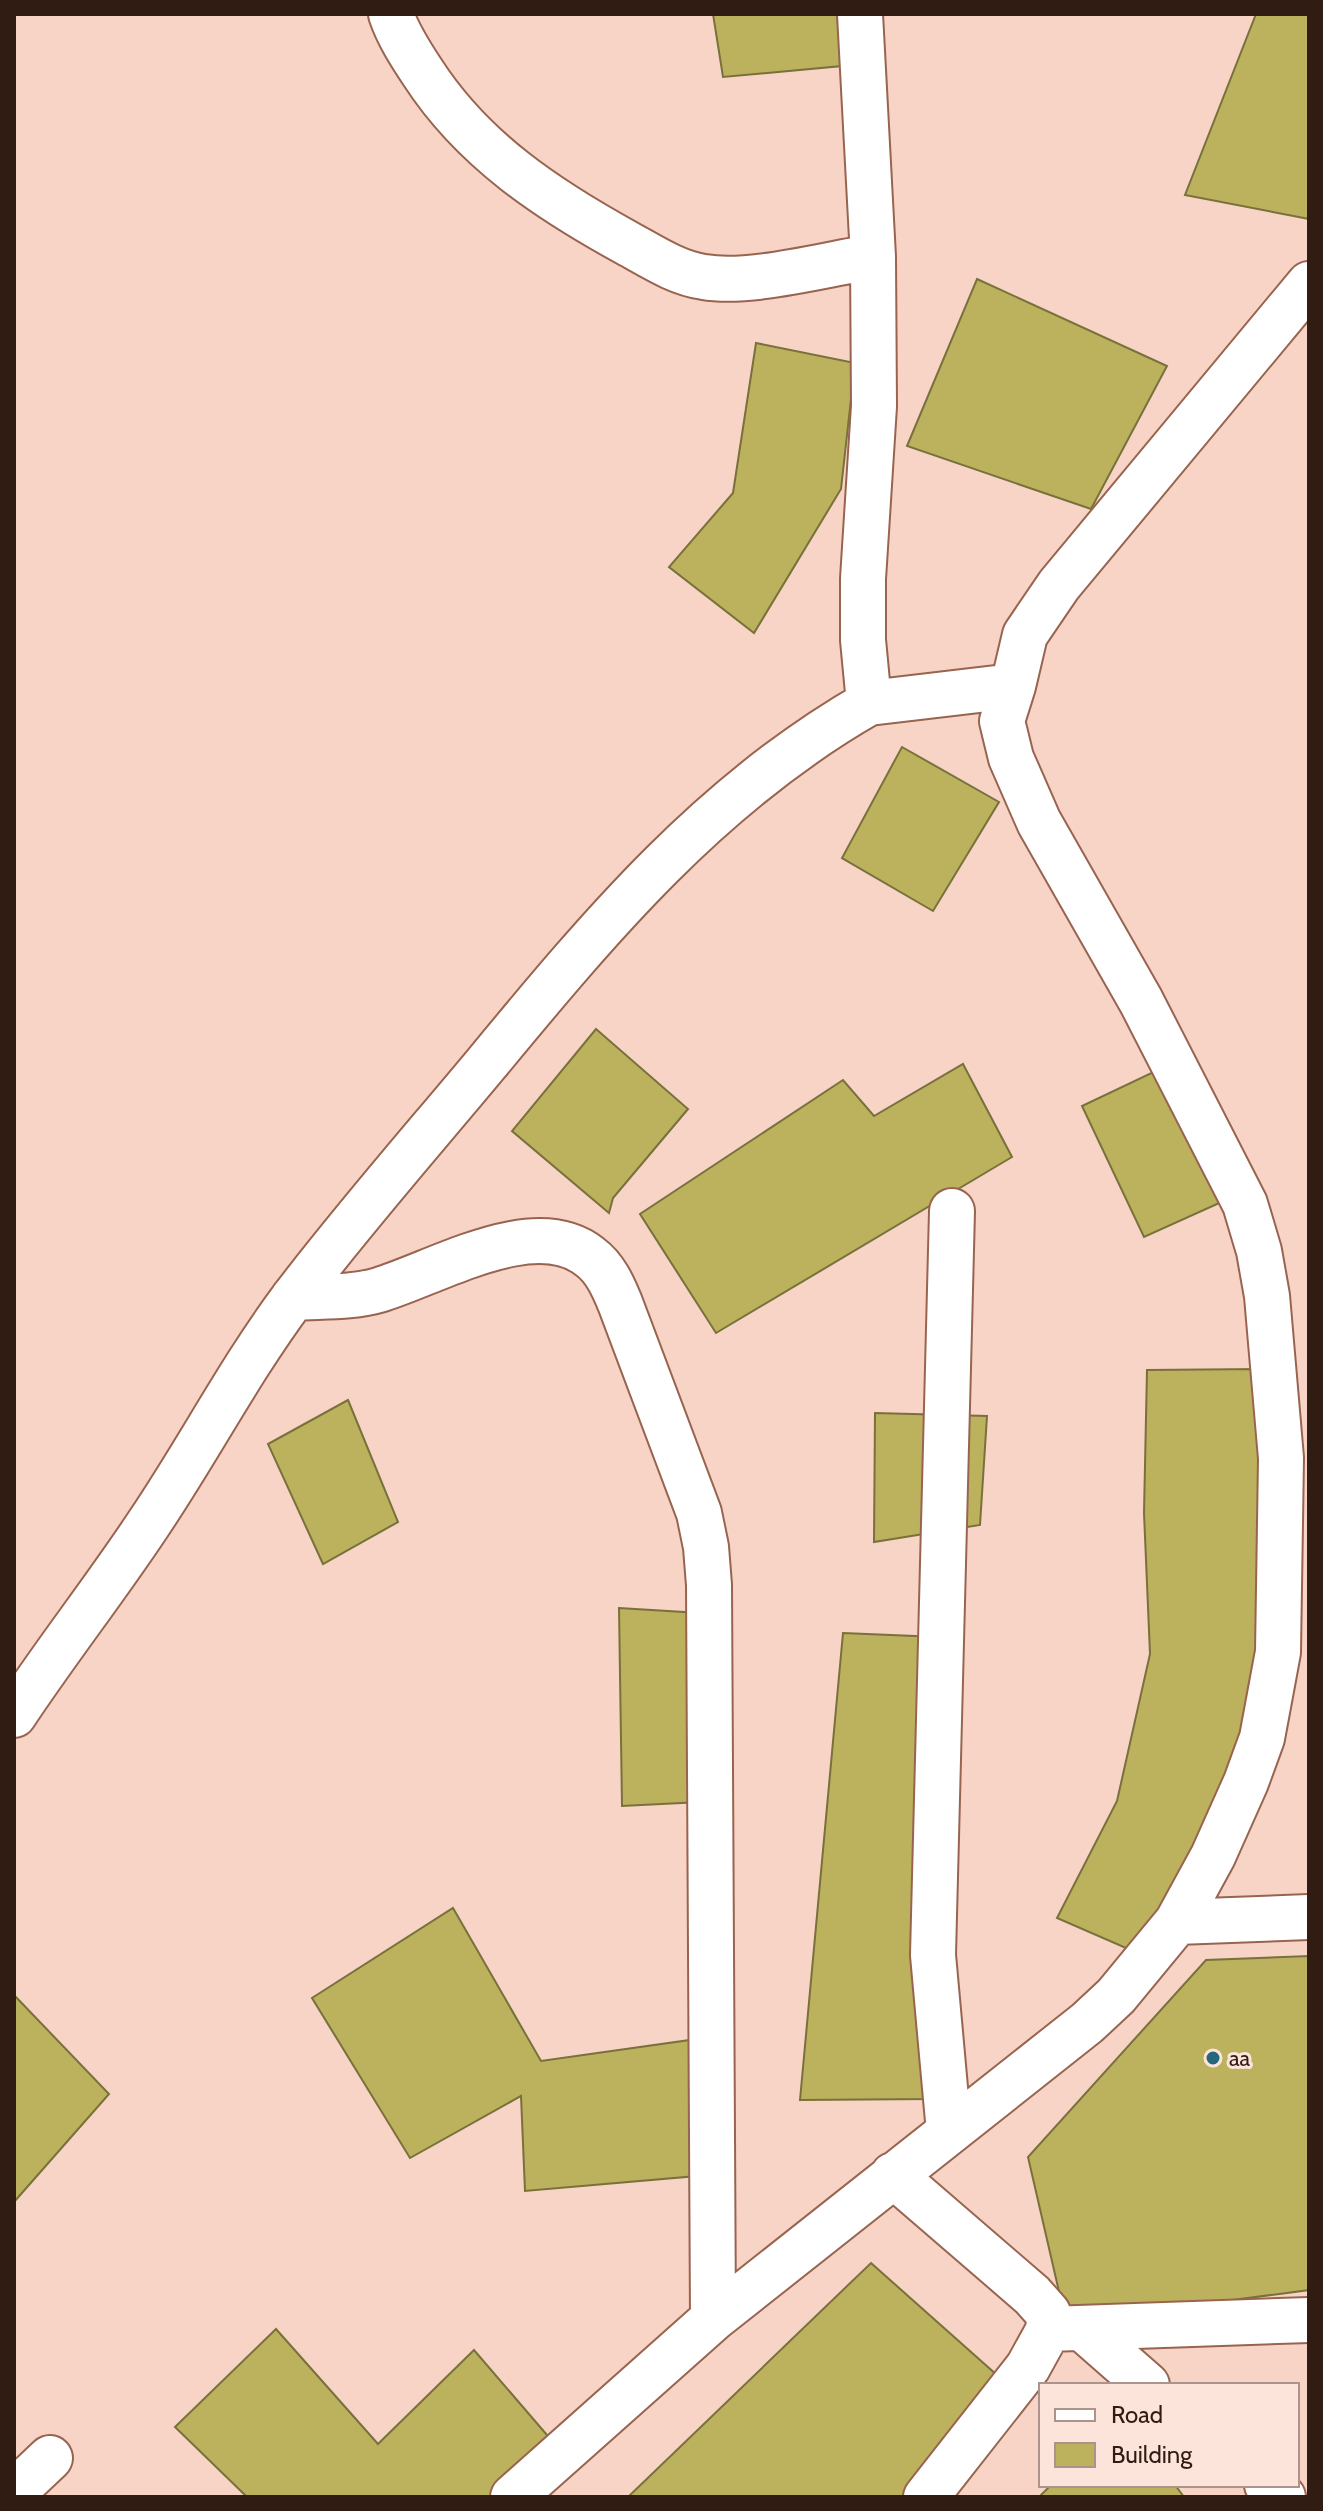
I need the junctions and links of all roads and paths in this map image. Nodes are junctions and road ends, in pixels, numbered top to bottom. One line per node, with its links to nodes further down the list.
1 (391, 14): 3 (street)
2 (860, 14): 3 (street)
3 (873, 257): 6 (street)
4 (1309, 284): 5 (street)
5 (1013, 686): 6 (street); 11 (street)
6 (869, 703): 8 (street)
7 (952, 1211): 12 (street)
8 (293, 1298): 9 (street); 14 (street)
9 (14, 1715)
10 (1309, 1917): 11 (street)
11 (1177, 1922): 12 (street)
12 (949, 2132): 13 (street)
13 (893, 2175): 14 (street); 16 (street)
14 (713, 2319): 20 (street)
15 (1309, 2320): 16 (street)
16 (1065, 2328): 17 (street); 21 (street)
17 (1144, 2383)
18 (50, 2458): 19 (street)
19 (14, 2492)
20 (513, 2497)
21 (926, 2497)

